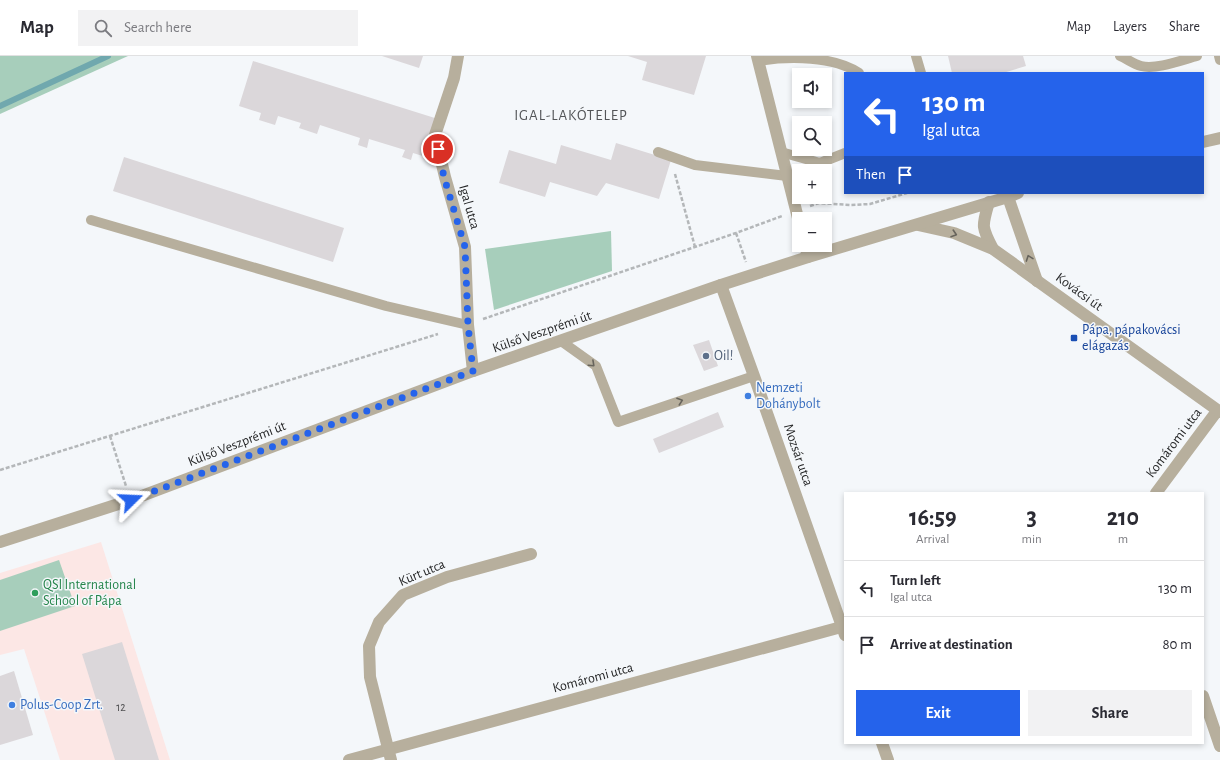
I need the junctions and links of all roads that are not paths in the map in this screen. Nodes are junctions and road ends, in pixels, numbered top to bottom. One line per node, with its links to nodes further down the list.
1 (458, 56): 27 (street, Igal utca)
2 (916, 56): 9 (lane)
3 (1120, 56): 4 (lane)
4 (1197, 56)
5 (1219, 56): 7 (lane)
6 (758, 59): 8 (lane); 13 (street)
7 (1220, 60)
8 (859, 72)
9 (921, 72)
10 (1220, 138): 11 (street)
11 (1204, 142)
12 (658, 152): 16 (lane)
13 (781, 152): 15 (lane); 16 (street)
14 (844, 153): 15 (lane)
15 (820, 163)
16 (787, 176): 17 (street)
17 (792, 185)
18 (1013, 195): 19 (street, Külső Veszprémi út); 25 (street, Kovácsi út, one-way to 18)
19 (989, 202): 21 (street, Külső Veszprémi út); 23 (street)
20 (91, 220): 27 (lane)
21 (916, 224): 22 (street, Külső Veszprémi út); 23 (street, Kovácsi út, one-way to 23)
22 (832, 245)
23 (992, 249): 25 (street, Kovácsi út)
24 (805, 252): 26 (street, Külső Veszprémi út)
25 (1037, 280): 31 (street, Kovácsi út)
26 (721, 285): 28 (street, Külső Veszprémi út); 30 (street, Mozsár utca)
27 (468, 325): 29 (street, Igal utca)
28 (561, 341): 29 (street, Külső Veszprémi út); 30 (lane, one-way to 30)
29 (473, 371): 33 (street, Külső Veszprémi út)
30 (754, 376): 35 (street, Mozsár utca)
31 (1219, 411): 32 (street, Komáromi utca)
32 (1157, 492)
33 (0, 542)
34 (532, 554): 39 (street, Kürt utca)
35 (844, 629): 39 (street, Komáromi utca)
36 (1204, 699): 38 (street)
37 (882, 744): 41 (street)
38 (1220, 746)
39 (389, 754): 40 (street, Komáromi utca)
40 (349, 760)
41 (888, 760)

